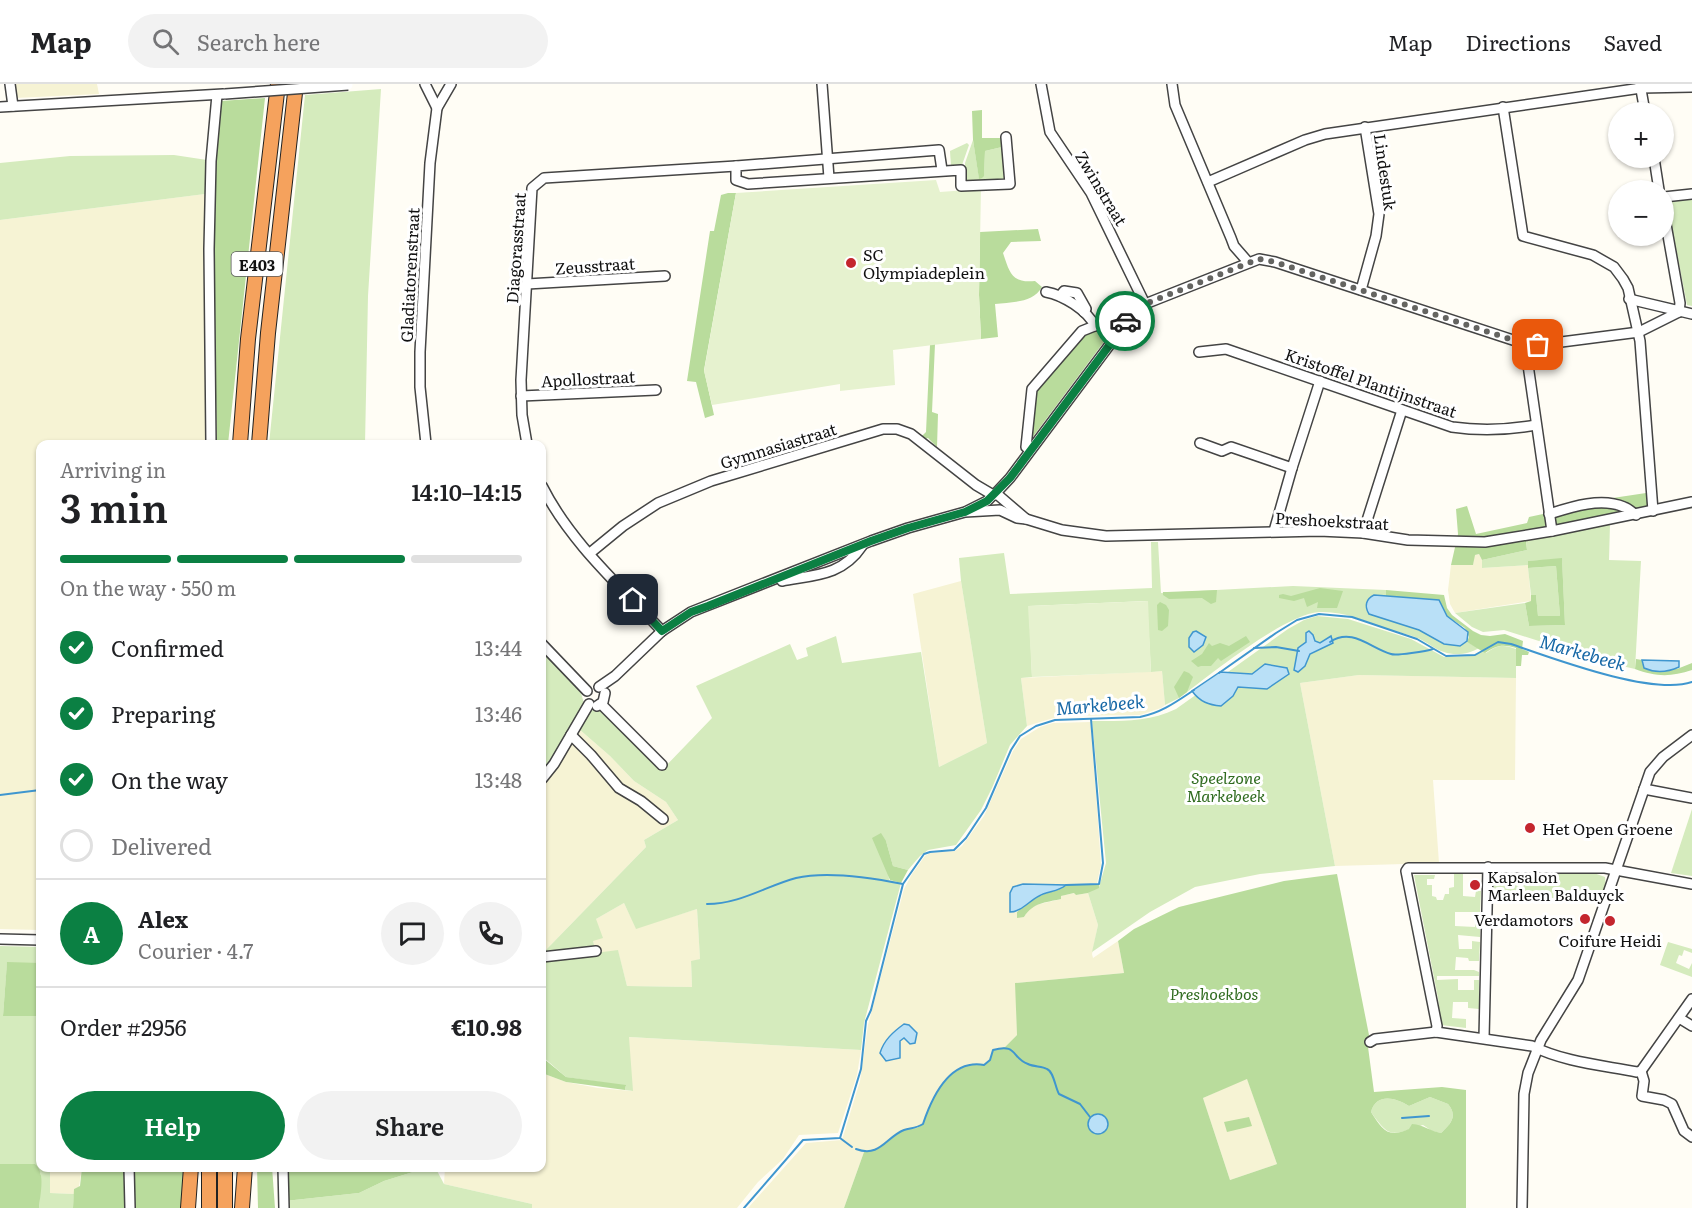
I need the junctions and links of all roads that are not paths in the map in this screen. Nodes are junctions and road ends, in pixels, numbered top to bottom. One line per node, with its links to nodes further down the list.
1 (10, 84): 14 (street)
2 (348, 84): 3 (street); 9 (street, bridge)
3 (356, 84)
4 (425, 84): 17 (street)
5 (451, 84): 17 (street, Gladiatorenstraat)
6 (822, 84): 20 (street)
7 (1041, 84): 34 (street, Zwinstraat)
8 (1172, 84): 24 (street)
9 (287, 86): 12 (street, bridge); 48 (highway, E403); 49 (highway, E403)
10 (1641, 86): 11 (street); 13 (street); 16 (street)
11 (1692, 87)
12 (221, 94): 14 (street); 47 (street)
13 (1644, 102)
14 (12, 106): 15 (street)
15 (0, 107)
16 (1503, 107): 18 (street); 33 (street)
17 (438, 108): 50 (street, Gladiatorenstraat)
18 (1365, 127): 24 (street); 31 (street, Lindestuk)
19 (1006, 137): 22 (street)
20 (828, 160): 21 (street, Diagorasstraat); 22 (street, Diagorasstraat); 23 (street)
21 (736, 166): 23 (street); 30 (street, Diagorasstraat)
22 (942, 170): 23 (street)
23 (829, 178)
24 (1208, 182): 28 (street)
25 (1692, 194): 26 (street)
26 (1674, 196)
27 (1670, 246): 35 (street)
28 (1248, 262): 31 (street); 34 (street)
29 (665, 276): 30 (street, Zeusstraat)
30 (527, 284): 44 (street, Diagorasstraat)
31 (1361, 290): 40 (street)
32 (1046, 292): 38 (street)
33 (1629, 299): 35 (street); 39 (street)
34 (1145, 304): 37 (street)
35 (1679, 312): 36 (street); 39 (street)
36 (1692, 314)
37 (1127, 316): 38 (street); 53 (street)
38 (1095, 326): 53 (street)
39 (1639, 332): 40 (street); 58 (street)
40 (1525, 344): 46 (street)
41 (1199, 352): 42 (street, Kristoffel Plantijnstraat)
42 (1320, 381): 45 (street, Kristoffel Plantijnstraat); 54 (street)
43 (656, 390): 44 (street, Apollostraat)
44 (521, 396): 51 (street, Diagorasstraat)
45 (1402, 410): 46 (street, Kristoffel Plantijnstraat); 63 (street)
46 (1536, 425): 59 (street)
47 (211, 440)
48 (240, 440)
49 (259, 440)
50 (426, 440)
51 (526, 440)
52 (1200, 442): 54 (street)
53 (1030, 450): 56 (street)
54 (1292, 468): 61 (street)
55 (546, 493): 64 (street)
56 (995, 501): 61 (street, Preshoekstraat); 64 (street, Gymnasiastraat); 65 (street)
57 (1692, 502): 58 (street, Preshoekstraat)
58 (1653, 511): 60 (street, Preshoekstraat)
59 (1549, 514): 60 (street); 62 (street)
60 (1636, 515): 62 (street, Preshoekstraat)
61 (1274, 531): 63 (street, Preshoekstraat)
62 (1552, 531): 63 (street, Preshoekstraat)
63 (1363, 533)
64 (590, 554): 65 (street)
65 (662, 631): 67 (street)
66 (546, 648): 68 (street)
67 (602, 690): 68 (street); 70 (street)
68 (587, 691): 69 (street)
69 (589, 704): 70 (street); 71 (street)
70 (601, 704): 73 (street)
71 (571, 735): 74 (street); 77 (street)
72 (1692, 735): 75 (street)
73 (662, 765)
74 (546, 774)
75 (1644, 789): 76 (street); 79 (street)
76 (1692, 798)
77 (663, 819)
78 (1488, 867): 79 (street); 88 (street); 89 (street)
79 (1617, 870): 80 (street); 91 (street)
80 (1692, 884)
81 (0, 939): 82 (street)
82 (36, 940)
83 (596, 951): 84 (street)
84 (546, 957)
85 (1692, 999): 86 (street)
86 (1679, 1018): 87 (street); 92 (street)
87 (1692, 1026)
88 (1436, 1032): 89 (street); 90 (street)
89 (1484, 1038): 91 (street)
90 (1370, 1042)
91 (1536, 1048): 92 (street); 108 (street)
92 (1641, 1071): 93 (street)
93 (1692, 1137)
94 (129, 1172): 101 (street)
95 (191, 1172): 102 (highway)
96 (209, 1172): 103 (highway)
97 (225, 1172): 104 (highway)
98 (245, 1172): 100 (highway)
99 (283, 1172): 107 (street)
100 (245, 1186): 105 (highway); 106 (highway)
101 (129, 1208)
102 (190, 1208)
103 (209, 1208)
104 (225, 1208)
105 (242, 1208)
106 (249, 1208)
107 (284, 1208)
108 (1522, 1208)

